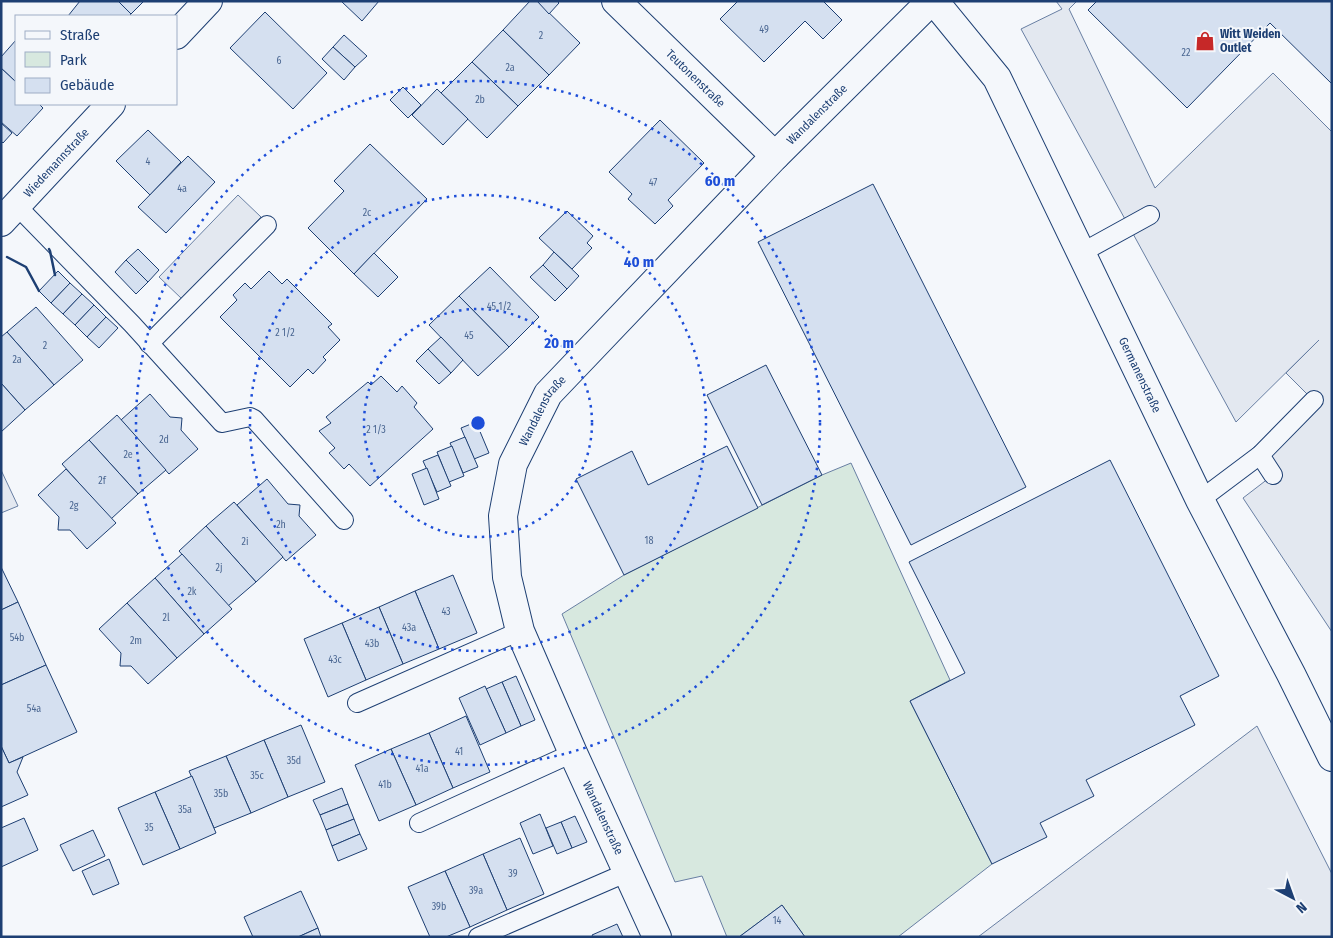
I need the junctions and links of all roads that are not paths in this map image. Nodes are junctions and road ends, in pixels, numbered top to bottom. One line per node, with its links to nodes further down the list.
1 (208, 1): 4 (street)
2 (616, 1): 6 (street, Teutonenstraße)
3 (932, 1): 6 (street, Wandalenstraße); 10 (street, Germanenstraße)
4 (178, 33)
5 (110, 105): 7 (street, Wiedemannstraße)
6 (775, 156): 17 (street, Wandalenstraße)
7 (9, 214): 11 (lane)
8 (1150, 215): 10 (lane)
9 (267, 225): 11 (lane)
10 (1081, 253): 15 (street, Germanenstraße)
11 (150, 344): 16 (lane)
12 (1314, 400): 13 (lane)
13 (1260, 455): 14 (lane); 15 (lane)
14 (1273, 475)
15 (1200, 500): 20 (street, Germanenstraße)
16 (344, 520)
17 (520, 631): 18 (lane); 19 (street, Wandalenstraße)
18 (356, 703)
19 (573, 753): 21 (lane); 22 (street, Wandalenstraße)
20 (1332, 757)
21 (419, 823)
22 (628, 872): 23 (lane); 24 (street, Wandalenstraße)
23 (478, 937)
24 (657, 937)

